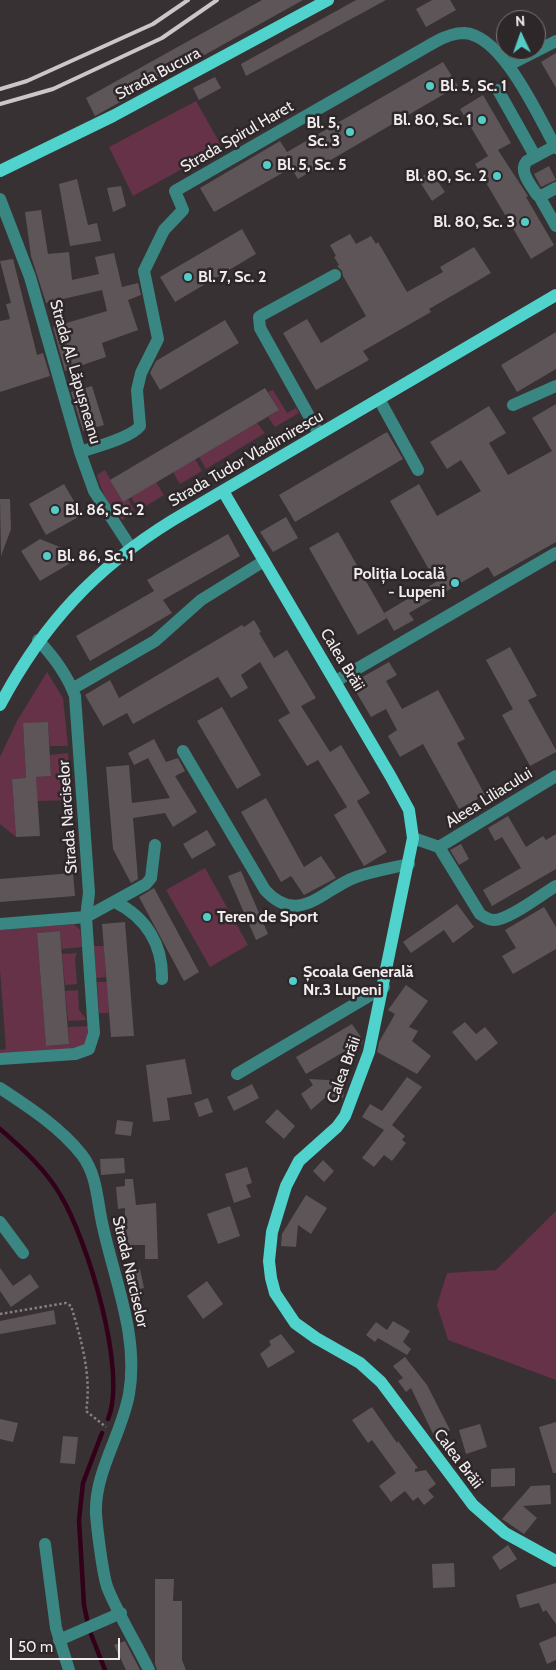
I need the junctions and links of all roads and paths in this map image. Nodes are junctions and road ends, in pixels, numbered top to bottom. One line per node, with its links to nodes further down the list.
1 (328, 0): 7 (main road, Strada Bucura)
2 (556, 41): 3 (street)
3 (510, 65): 5 (street, Strada Spirul Haret); 18 (street, Strada Spirul Haret)
4 (498, 90): 6 (street)
5 (555, 147): 6 (street)
6 (535, 156): 9 (street)
7 (0, 171)
8 (556, 188): 9 (street)
9 (539, 196): 11 (street)
10 (0, 199): 18 (street, Strada Al. Lăpușneanu)
11 (556, 226)
12 (335, 275): 17 (street)
13 (556, 295): 15 (main road, Strada Tudor Vladimirescu)
14 (556, 386): 16 (street)
15 (379, 399): 17 (main road, Strada Tudor Vladimirescu); 19 (street)
16 (513, 405)
17 (319, 434): 20 (main road, Strada Tudor Vladimirescu)
18 (80, 452): 21 (street, Strada Al. Lăpușneanu)
19 (418, 470)
20 (223, 491): 21 (main road, Strada Tudor Vladimirescu); 23 (main road, Calea Brăii)
21 (131, 548): 24 (main road, Strada Tudor Vladimirescu)
22 (556, 553): 25 (street)
23 (264, 561): 25 (main road, Calea Brăii); 26 (street)
24 (38, 640): 26 (street, Strada Narciselor); 27 (main road, Strada Tudor Vladimirescu)
25 (336, 681): 30 (main road, Calea Brăii)
26 (72, 689): 36 (street, Strada Narciselor)
27 (0, 705)
28 (182, 751): 33 (street)
29 (556, 776): 32 (street, Aleea Liliacului)
30 (413, 838): 32 (street); 33 (main road, Calea Brăii)
31 (155, 845): 35 (street)
32 (439, 847): 34 (street)
33 (409, 864): 39 (main road, Calea Brăii)
34 (556, 886)
35 (115, 902): 36 (street); 38 (street)
36 (86, 917): 37 (street); 40 (street, Strada Narciselor)
37 (0, 924)
38 (162, 979)
39 (384, 987): 41 (street); 48 (main road, Calea Brăii)
40 (0, 1059)
41 (237, 1074)
42 (0, 1088): 46 (street, Strada Narciselor)
43 (0, 1222): 44 (street)
44 (23, 1253)
45 (0, 1314): 46 (path)
46 (118, 1434): 49 (street, Strada Narciselor)
47 (45, 1544): 50 (street)
48 (556, 1561)
49 (121, 1613): 50 (street); 52 (street, Strada Narciselor)
50 (59, 1640): 51 (street)
51 (69, 1670)
52 (149, 1670)

